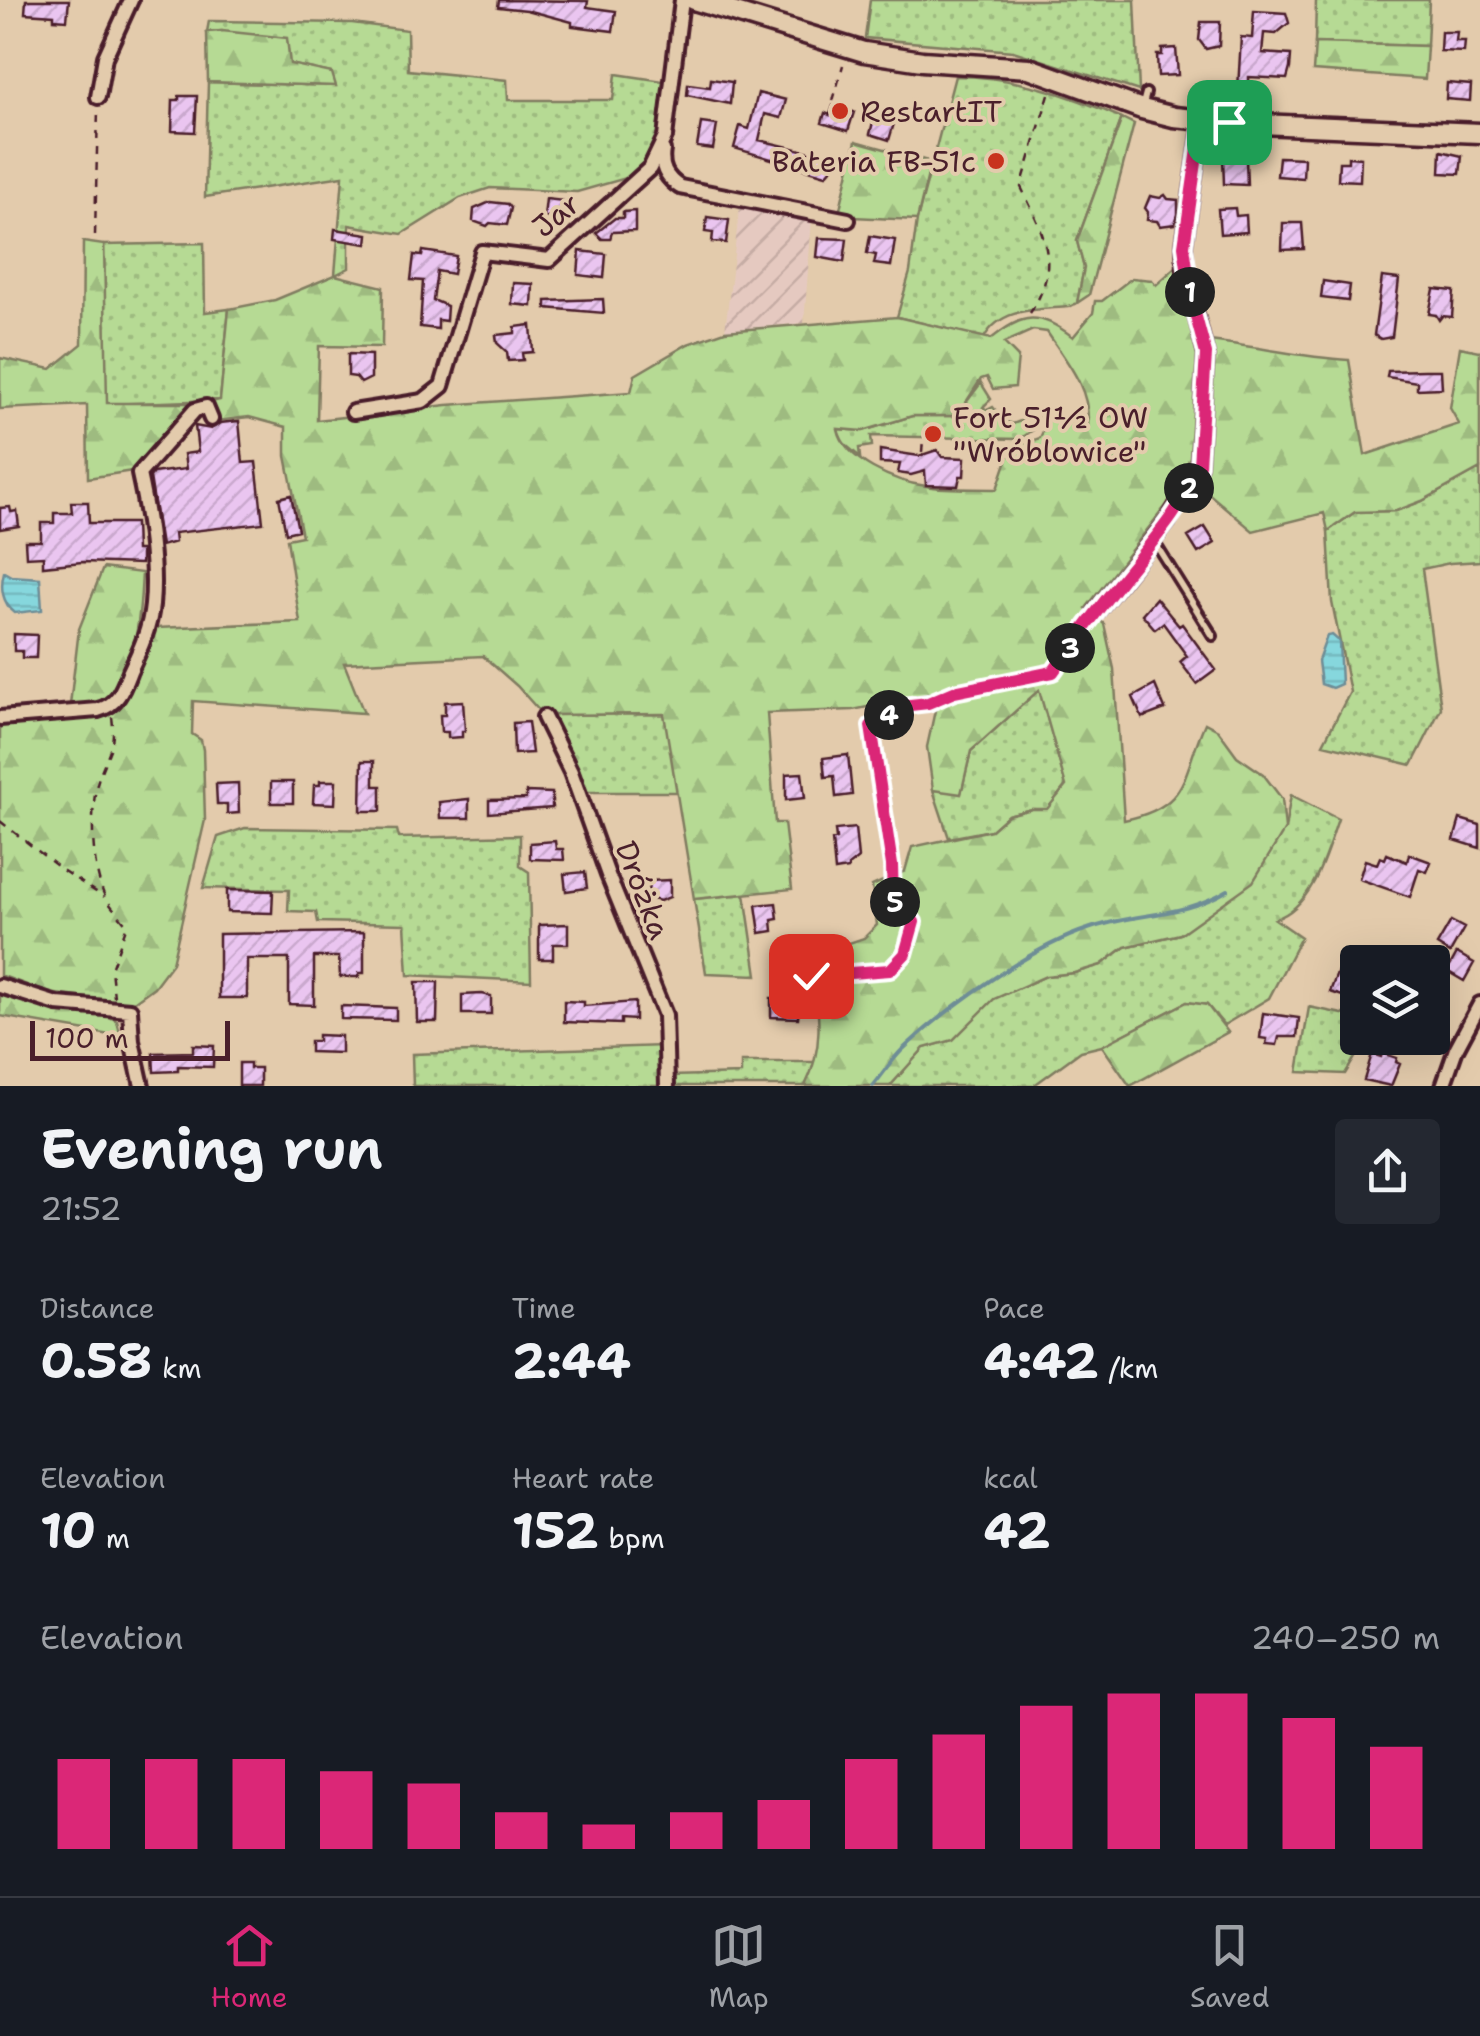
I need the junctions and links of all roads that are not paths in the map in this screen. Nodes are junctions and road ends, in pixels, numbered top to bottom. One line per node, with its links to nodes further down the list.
1 (132, 0): 4 (street)
2 (682, 0): 7 (street, Jar)
3 (692, 0): 5 (street)
4 (98, 96)
5 (1202, 121): 6 (street); 11 (street)
6 (1480, 133)
7 (665, 138): 8 (street); 9 (street, Jar)
8 (848, 220)
9 (353, 412)
10 (212, 419): 15 (street)
11 (1153, 540): 12 (street); 13 (lane)
12 (1096, 612)
13 (1213, 636)
14 (544, 717): 19 (street, Dróżka)
15 (0, 718)
16 (0, 986): 18 (street)
17 (1480, 1004): 20 (street)
18 (142, 1086)
19 (667, 1086)
20 (1443, 1086)

